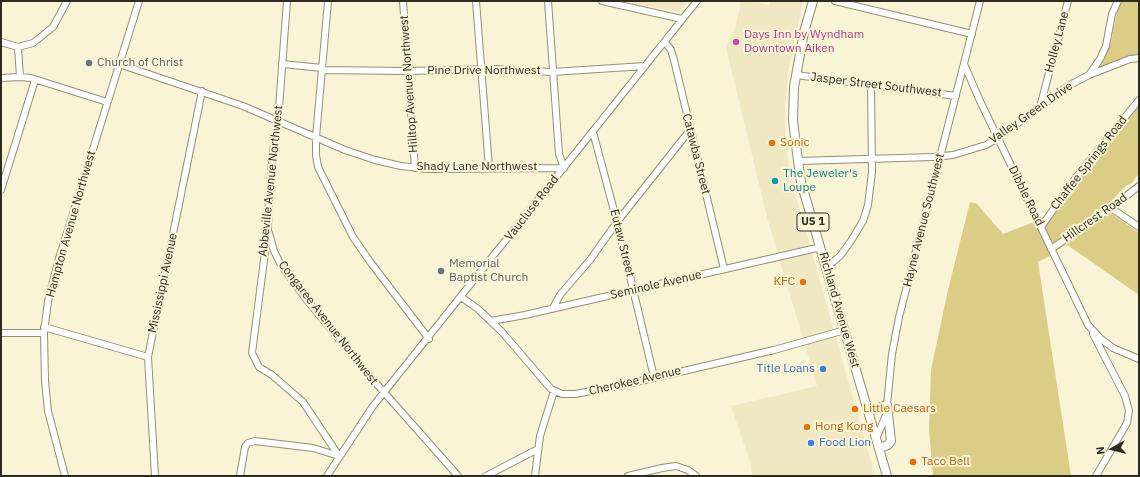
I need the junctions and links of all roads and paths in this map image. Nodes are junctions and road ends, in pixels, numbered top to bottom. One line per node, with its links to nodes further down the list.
1 (67, 1): 19 (street)
2 (139, 1): 21 (street, Hampton Avenue Northwest)
3 (287, 1): 22 (street, Abbeville Avenue Northwest)
4 (328, 1): 25 (street)
5 (403, 1): 27 (street, Hilltop Avenue Northwest)
6 (476, 1): 26 (street)
7 (548, 1): 28 (street)
8 (602, 1): 15 (street)
9 (697, 1): 15 (street, Vaucluse Road)
10 (813, 1): 29 (main road, Richland Avenue West / US 1)
11 (835, 1): 16 (street)
12 (980, 1): 16 (street, Hayne Avenue Southwest)
13 (1068, 1): 39 (street, Holley Lane)
14 (1118, 1): 30 (street, Valley Green Drive)
15 (682, 19): 18 (street, Vaucluse Road)
16 (972, 34): 23 (street, Hayne Avenue Southwest)
17 (1, 42): 19 (street)
18 (665, 42): 24 (street, Vaucluse Road); 41 (street, Catawba Street)
19 (18, 47): 31 (street)
20 (1139, 58): 30 (street)
21 (119, 64): 35 (street, Shady Lane Northwest); 38 (street, Hampton Avenue Northwest)
22 (282, 64): 25 (street, Pine Drive Northwest); 40 (street, Abbeville Avenue Northwest)
23 (964, 64): 36 (street, Hayne Avenue Southwest); 44 (street, Dibble Road)
24 (645, 66): 28 (street, Pine Drive Northwest); 42 (street, Vaucluse Road)
25 (322, 69): 27 (street, Pine Drive Northwest); 43 (street)
26 (481, 70): 27 (street, Pine Drive Northwest); 28 (street, Pine Drive Northwest); 49 (street)
27 (408, 71): 48 (street, Hilltop Avenue Northwest)
28 (552, 72): 50 (street)
29 (796, 74): 34 (street, Jasper Street Southwest); 47 (main road, Richland Avenue West / US 1)
30 (1089, 75): 39 (street, Valley Green Drive)
31 (20, 77): 32 (street); 33 (street)
32 (1, 78)
33 (35, 80): 38 (street); 52 (street)
34 (871, 84): 36 (street, Jasper Street Southwest); 46 (street)
35 (202, 91): 40 (street, Shady Lane Northwest); 71 (street, Mississippi Avenue)
36 (956, 96): 45 (street, Hayne Avenue Southwest)
37 (1139, 100): 55 (street, Chaffee Springs Road)
38 (107, 102): 67 (street, Hampton Avenue Northwest)
39 (1040, 107): 44 (street, Valley Green Drive)
40 (278, 121): 43 (street, Shady Lane Northwest); 57 (street, Abbeville Avenue Northwest)
41 (690, 130): 54 (street); 61 (street, Catawba Street)
42 (593, 132): 50 (street, Vaucluse Road); 54 (street, Eutaw Street)
43 (316, 137): 48 (street, Shady Lane Northwest); 70 (street)
44 (998, 138): 45 (street, Valley Green Drive); 55 (street, Dibble Road)
45 (941, 156): 46 (street, Valley Green Drive); 76 (street, Hayne Avenue Southwest)
46 (871, 157): 47 (street, Valley Green Drive); 60 (street)
47 (798, 161): 58 (main road, Richland Avenue West / US 1)
48 (415, 168): 49 (street, Shady Lane Northwest)
49 (489, 168): 50 (street, Shady Lane Northwest)
50 (564, 168): 63 (street, Vaucluse Road)
51 (1139, 186): 53 (street, Hillcrest Road)
52 (1, 190)
53 (1111, 208): 56 (street); 59 (street, Hillcrest Road)
54 (617, 222): 62 (street, Eutaw Street); 64 (street)
55 (1041, 227): 59 (street, Dibble Road)
56 (1139, 227)
57 (268, 229): 75 (street, Congaree Avenue Northwest); 81 (street, Abbeville Avenue Northwest)
58 (821, 247): 60 (main road, Richland Avenue West / US 1); 61 (street, Seminole Avenue)
59 (1051, 249): 66 (street, Dibble Road)
60 (827, 267): 68 (main road, Richland Avenue West / US 1)
61 (724, 269): 62 (street, Seminole Avenue)
62 (634, 290): 64 (street, Seminole Avenue); 73 (street, Eutaw Street)
63 (461, 297): 65 (street); 70 (street, Vaucluse Road)
64 (553, 308): 65 (street, Seminole Avenue)
65 (491, 321): 74 (street)
66 (1090, 327): 72 (street); 92 (street)
67 (44, 330): 69 (street); 71 (street); 82 (street, Hampton Avenue Northwest)
68 (844, 330): 73 (street, Cherokee Avenue); 77 (main road, Richland Avenue West / US 1)
69 (1, 333)
70 (429, 339): 75 (street, Vaucluse Road)
71 (148, 357): 83 (street, Mississippi Avenue)
72 (1139, 359)
73 (654, 377): 74 (street, Cherokee Avenue)
74 (554, 391): 80 (street)
75 (384, 393): 81 (street, Vaucluse Road); 86 (street, Congaree Avenue Northwest)
76 (888, 405): 77 (main road); 78 (street, Hayne Avenue Southwest); 79 (main road)
77 (868, 411): 78 (main road, Richland Avenue West / US 1)
78 (876, 439): 79 (main road, Richland Avenue West / US 1)
79 (879, 448): 91 (main road, Richland Avenue West / US 1)
80 (538, 449): 87 (street); 88 (street)
81 (339, 456): 84 (street); 85 (street, Vaucluse Road)
82 (65, 476)
83 (155, 476)
84 (240, 476)
85 (327, 476)
86 (458, 476)
87 (486, 476)
88 (535, 476)
89 (628, 476): 90 (street)
90 (696, 476)
91 (887, 476)
92 (1096, 476)

